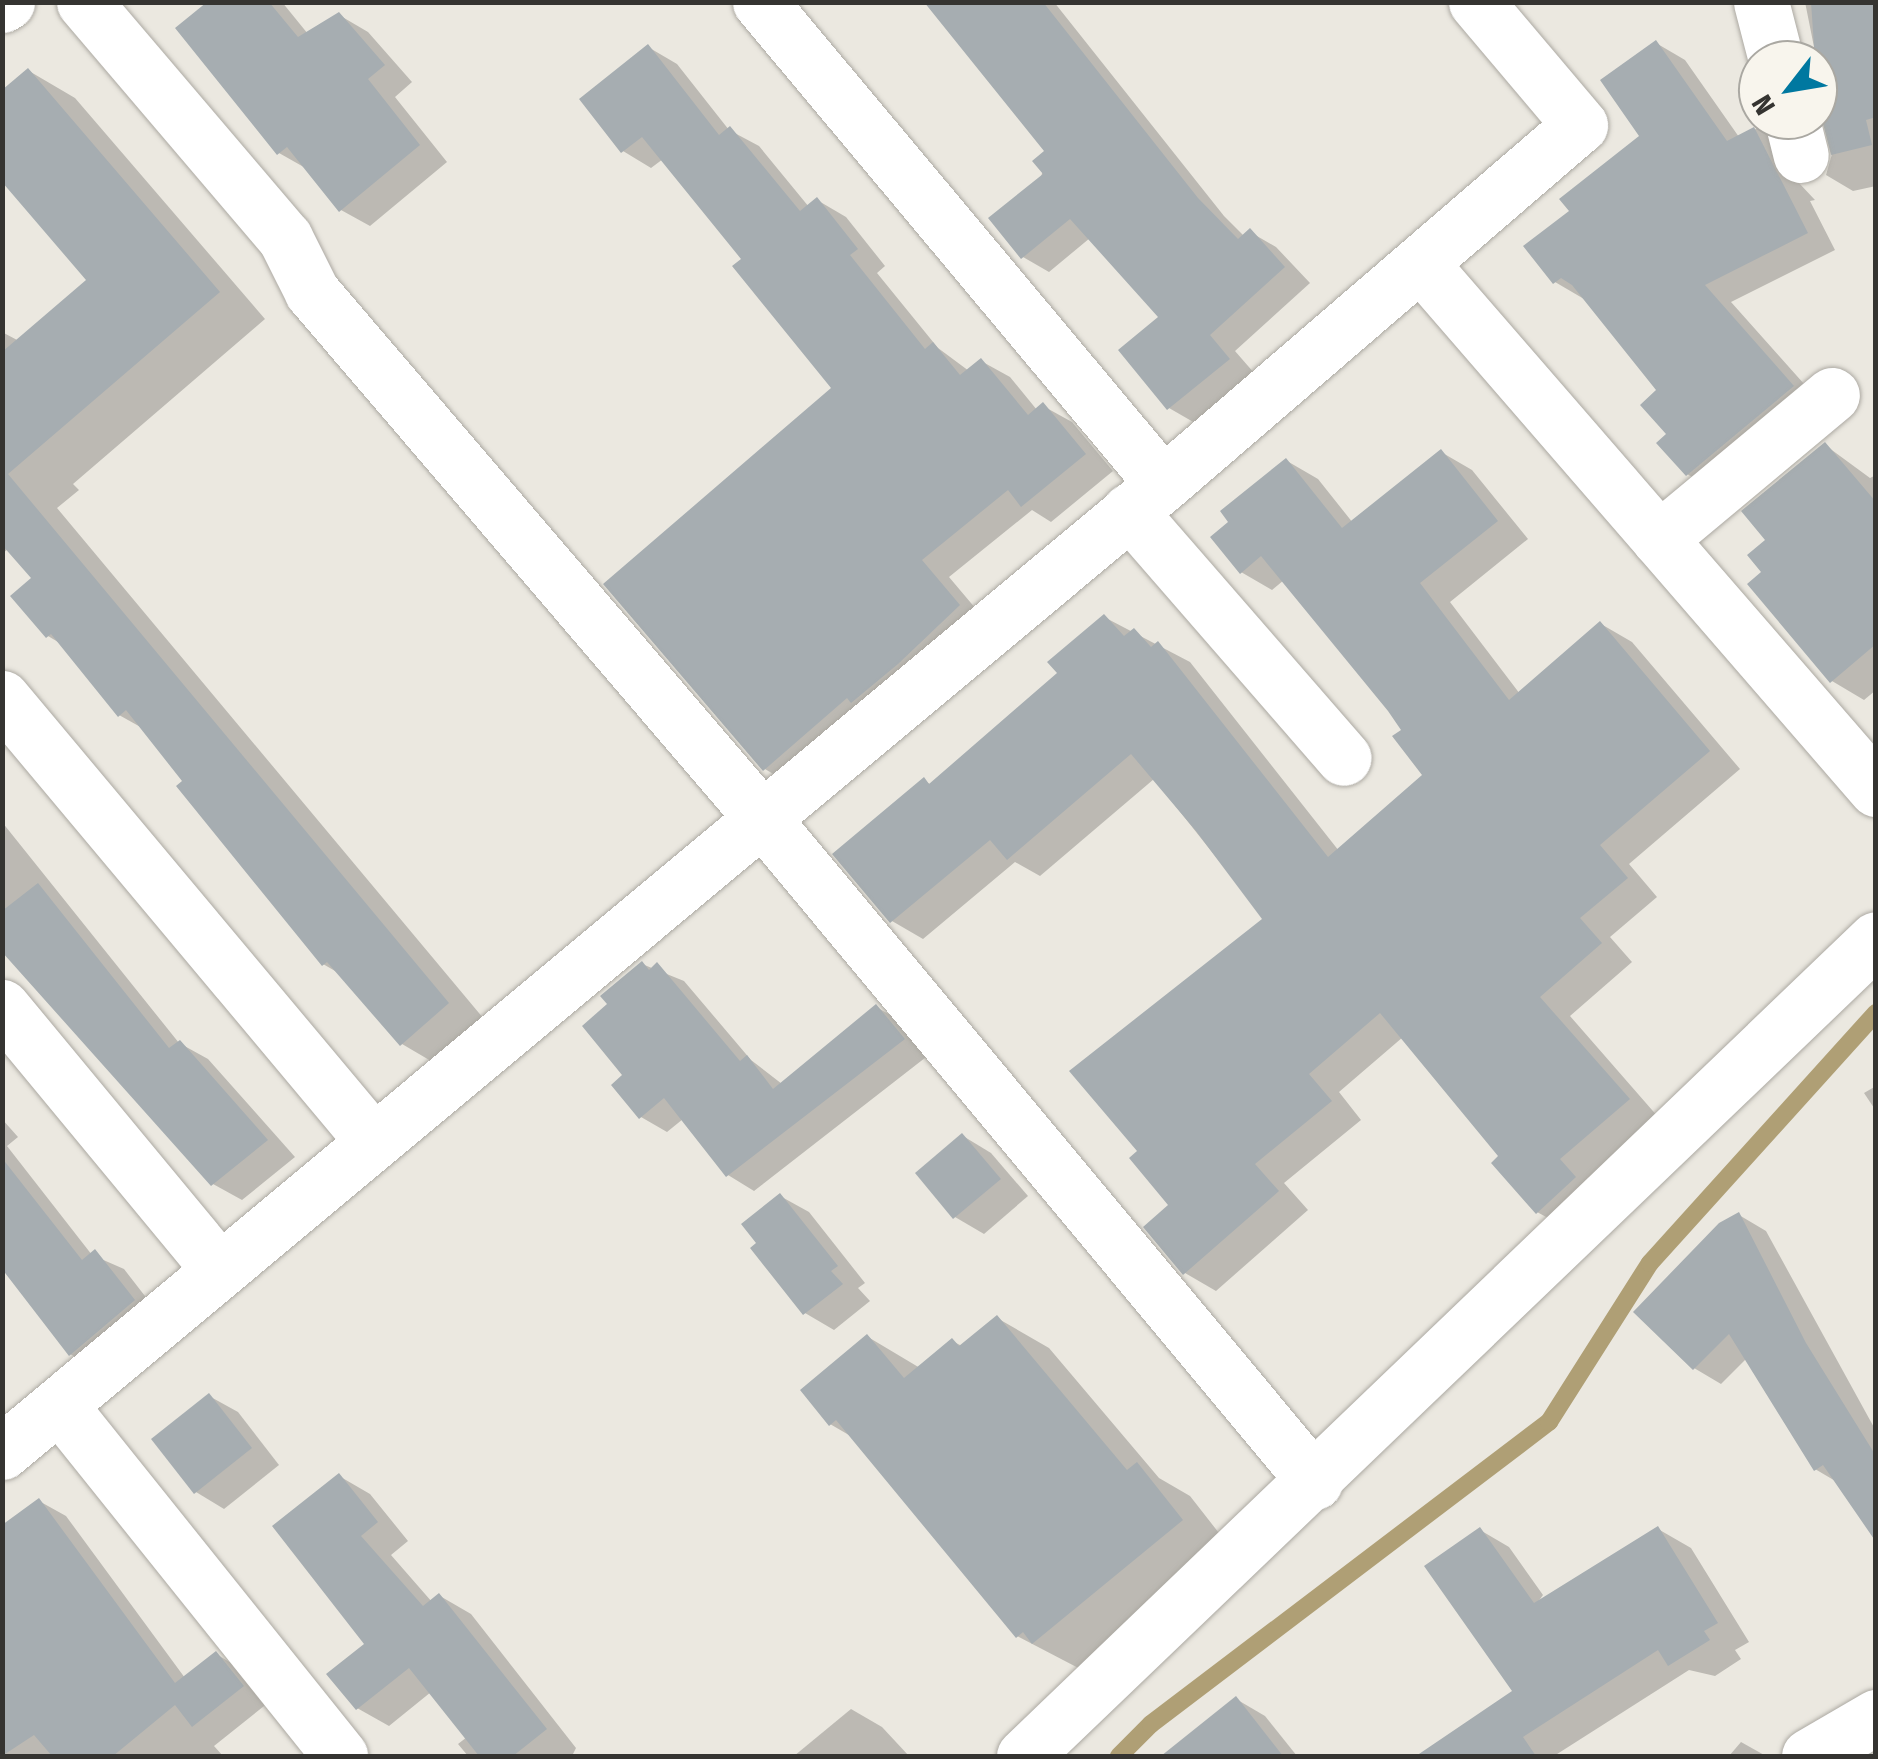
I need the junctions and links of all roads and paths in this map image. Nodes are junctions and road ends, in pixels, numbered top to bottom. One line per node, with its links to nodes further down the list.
1 (84, 2): 13 (street)
2 (760, 2): 8 (street)
3 (1476, 2): 6 (street)
4 (1761, 2): 5 (street)
5 (1771, 40)
6 (1421, 264): 8 (street); 9 (street)
7 (1832, 394): 9 (street)
8 (1146, 497): 11 (street); 13 (street)
9 (1659, 540): 12 (street)
10 (2, 698): 16 (street)
11 (1344, 758)
12 (1876, 789)
13 (762, 818): 16 (street); 20 (street)
14 (1876, 939): 20 (street)
15 (2, 1007): 17 (street)
16 (372, 1140): 17 (street)
17 (218, 1268): 18 (street)
18 (60, 1406): 19 (street); 22 (street)
19 (2, 1452)
20 (1315, 1482): 23 (street)
21 (1876, 1717): 24 (street)
22 (340, 1756)
23 (1024, 1756)
24 (1809, 1756)

